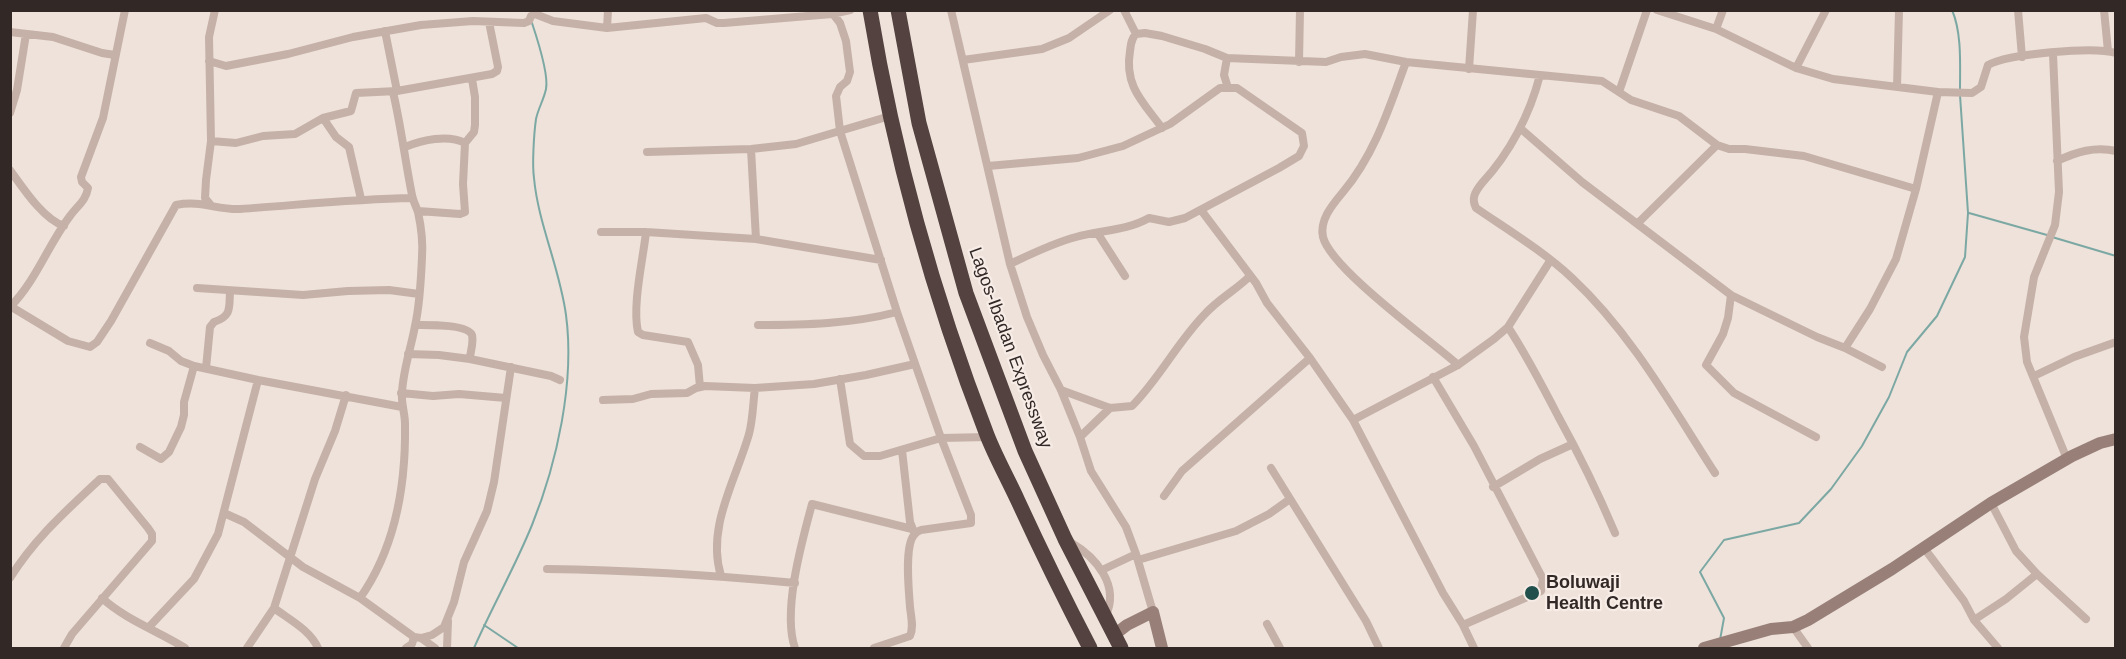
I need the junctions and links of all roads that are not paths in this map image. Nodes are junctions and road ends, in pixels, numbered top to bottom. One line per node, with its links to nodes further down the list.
1 (124, 10): 31 (street)
2 (215, 10): 35 (street)
3 (608, 10): 23 (street)
4 (850, 10): 19 (street)
5 (870, 10): 48 (highway)
6 (898, 10): 134 (highway, Lagos-Ibadan Expressway)
7 (951, 10): 34 (street)
8 (1110, 10): 34 (street)
9 (1124, 10): 28 (street)
10 (1300, 10): 36 (street)
11 (1473, 10): 39 (street)
12 (1647, 10): 46 (street)
13 (1657, 10): 20 (street)
14 (1723, 10): 24 (street)
15 (1826, 10): 38 (street)
16 (1899, 10): 42 (street)
17 (2018, 10): 32 (street)
18 (2104, 10): 29 (street)
19 (831, 12): 21 (street); 52 (street)
20 (1675, 13): 24 (street)
21 (706, 14): 23 (street)
22 (489, 22): 23 (street); 26 (street); 41 (street)
23 (607, 28)
24 (1716, 28): 38 (street)
25 (10, 32): 27 (street)
26 (385, 32): 35 (street); 44 (street)
27 (26, 34): 31 (street); 47 (street)
28 (1136, 34): 33 (street); 50 (street)
29 (2111, 52): 30 (street)
30 (2054, 54): 32 (street); 60 (street)
31 (115, 55): 70 (street)
32 (2022, 57): 45 (street)
33 (1227, 58): 36 (street); 43 (street)
34 (963, 60): 61 (street)
35 (209, 61): 53 (street)
36 (1299, 62): 37 (street)
37 (1406, 62): 39 (street); 96 (street)
38 (1796, 68): 42 (street)
39 (1469, 69): 40 (street)
40 (1540, 75): 46 (street); 51 (street)
41 (472, 79): 44 (street); 54 (street)
42 (1897, 87): 45 (street)
43 (1228, 88): 50 (street); 67 (street)
44 (395, 92): 49 (street); 56 (street)
45 (1942, 92): 63 (street)
46 (1619, 93): 55 (street)
47 (10, 113)
48 (890, 116): 52 (street); 116 (highway)
49 (323, 118): 53 (street); 65 (street)
50 (1162, 128): 61 (street)
51 (1520, 128): 69 (street); 76 (street)
52 (840, 131): 57 (street); 75 (street)
53 (211, 141): 66 (street)
54 (465, 143): 56 (street); 68 (street)
55 (1717, 145): 63 (street); 69 (street)
56 (405, 147): 64 (street)
57 (751, 149): 59 (street); 74 (street)
58 (2115, 150): 60 (street)
59 (647, 152)
60 (2057, 161): 101 (street)
61 (988, 166): 77 (street)
62 (10, 170): 70 (street)
63 (1916, 189): 91 (street)
64 (412, 198): 65 (street); 68 (street)
65 (361, 199): 66 (street)
66 (210, 204): 84 (street)
67 (1201, 210): 73 (street); 79 (street)
68 (418, 211): 82 (street)
69 (1638, 223): 83 (street)
70 (64, 225): 84 (street)
71 (601, 232): 72 (street)
72 (646, 232): 74 (street); 106 (street)
73 (1098, 234): 77 (street); 78 (street)
74 (756, 238): 75 (street)
75 (881, 260): 85 (street)
76 (1550, 261): 88 (street); 126 (street)
77 (1010, 264): 108 (street)
78 (1125, 276)
79 (1250, 276): 93 (street); 114 (street)
80 (197, 288): 81 (street)
81 (230, 291): 82 (street); 100 (street)
82 (419, 294): 86 (street)
83 (1731, 296): 91 (street); 118 (street)
84 (11, 306)
85 (897, 312): 87 (street); 95 (street)
86 (416, 325): 92 (street); 94 (street)
87 (758, 325)
88 (1508, 327): 96 (street); 121 (street)
89 (2115, 342): 101 (street)
90 (150, 343): 97 (street)
91 (1845, 348): 99 (street)
92 (408, 354): 94 (street); 109 (street)
93 (1310, 358): 115 (street); 128 (street)
94 (470, 359): 98 (street)
95 (915, 364): 103 (street); 119 (street)
96 (1458, 365): 102 (street)
97 (194, 366): 100 (street); 122 (street)
98 (511, 367): 105 (street); 111 (street)
99 (1882, 367)
100 (206, 368): 104 (street)
101 (2034, 376): 124 (street)
102 (1433, 377): 115 (street); 127 (street)
103 (840, 379): 107 (street); 123 (street)
104 (258, 380): 110 (street); 131 (street)
105 (560, 380)
106 (700, 387): 107 (street); 112 (street)
107 (754, 388): 141 (street)
108 (1061, 390): 114 (street); 117 (street)
109 (401, 393): 111 (street); 113 (street)
110 (346, 395): 113 (street); 137 (street)
111 (506, 398): 149 (street)
112 (603, 400)
113 (402, 407): 145 (street)
114 (1110, 408): 117 (street)
115 (1353, 420): 153 (street)
116 (988, 437): 119 (street); 169 (highway)
117 (1080, 437): 136 (street)
118 (1816, 437)
119 (941, 438): 123 (street); 132 (street)
120 (2115, 439): 124 (street)
121 (1573, 444): 127 (street); 133 (street)
122 (140, 447)
123 (902, 450): 132 (street)
124 (2067, 459): 130 (street)
125 (1271, 468): 129 (street)
126 (1715, 473)
127 (1493, 487): 153 (street)
128 (1164, 496)
129 (1290, 499): 136 (street); 172 (street)
130 (1991, 503): 135 (street); 140 (street)
131 (224, 513): 137 (street); 154 (street)
132 (913, 531): 143 (street); 168 (street)
133 (1615, 533)
134 (1065, 539): 139 (street); 148 (highway, Lagos-Ibadan Expressway)
135 (1924, 548): 151 (street); 155 (street)
136 (1137, 557): 139 (street); 147 (street)
137 (291, 558): 145 (street); 146 (street)
138 (547, 569): 141 (street)
139 (1102, 570): 148 (street)
140 (2037, 574): 150 (street); 151 (street)
141 (721, 576): 143 (street)
142 (10, 578): 144 (street)
143 (795, 583): 167 (street)
144 (102, 598): 154 (street); 156 (street)
145 (360, 598): 157 (street)
146 (274, 608): 162 (street); 163 (street)
147 (1153, 612): 158 (street); 170 (street)
148 (1105, 617): 158 (highway, Lagos-Ibadan Expressway)
149 (448, 618): 157 (street); 166 (street)
150 (2086, 619)
151 (1974, 620): 176 (street)
152 (1267, 624): 171 (street)
153 (1463, 625): 173 (street)
154 (149, 627): 161 (street)
155 (1792, 627): 174 (street); 175 (street)
156 (72, 634): 159 (street); 160 (street)
157 (418, 637): 164 (street); 165 (street)
158 (1118, 642)
159 (64, 648)
160 (71, 648)
161 (185, 648)
162 (247, 648)
163 (318, 648)
164 (406, 648)
165 (435, 648)
166 (447, 648)
167 (795, 648)
168 (874, 648)
169 (1090, 648)
170 (1162, 648)
171 (1280, 648)
172 (1379, 648)
173 (1474, 648)
174 (1704, 648)
175 (1808, 648)
176 (1998, 648)

